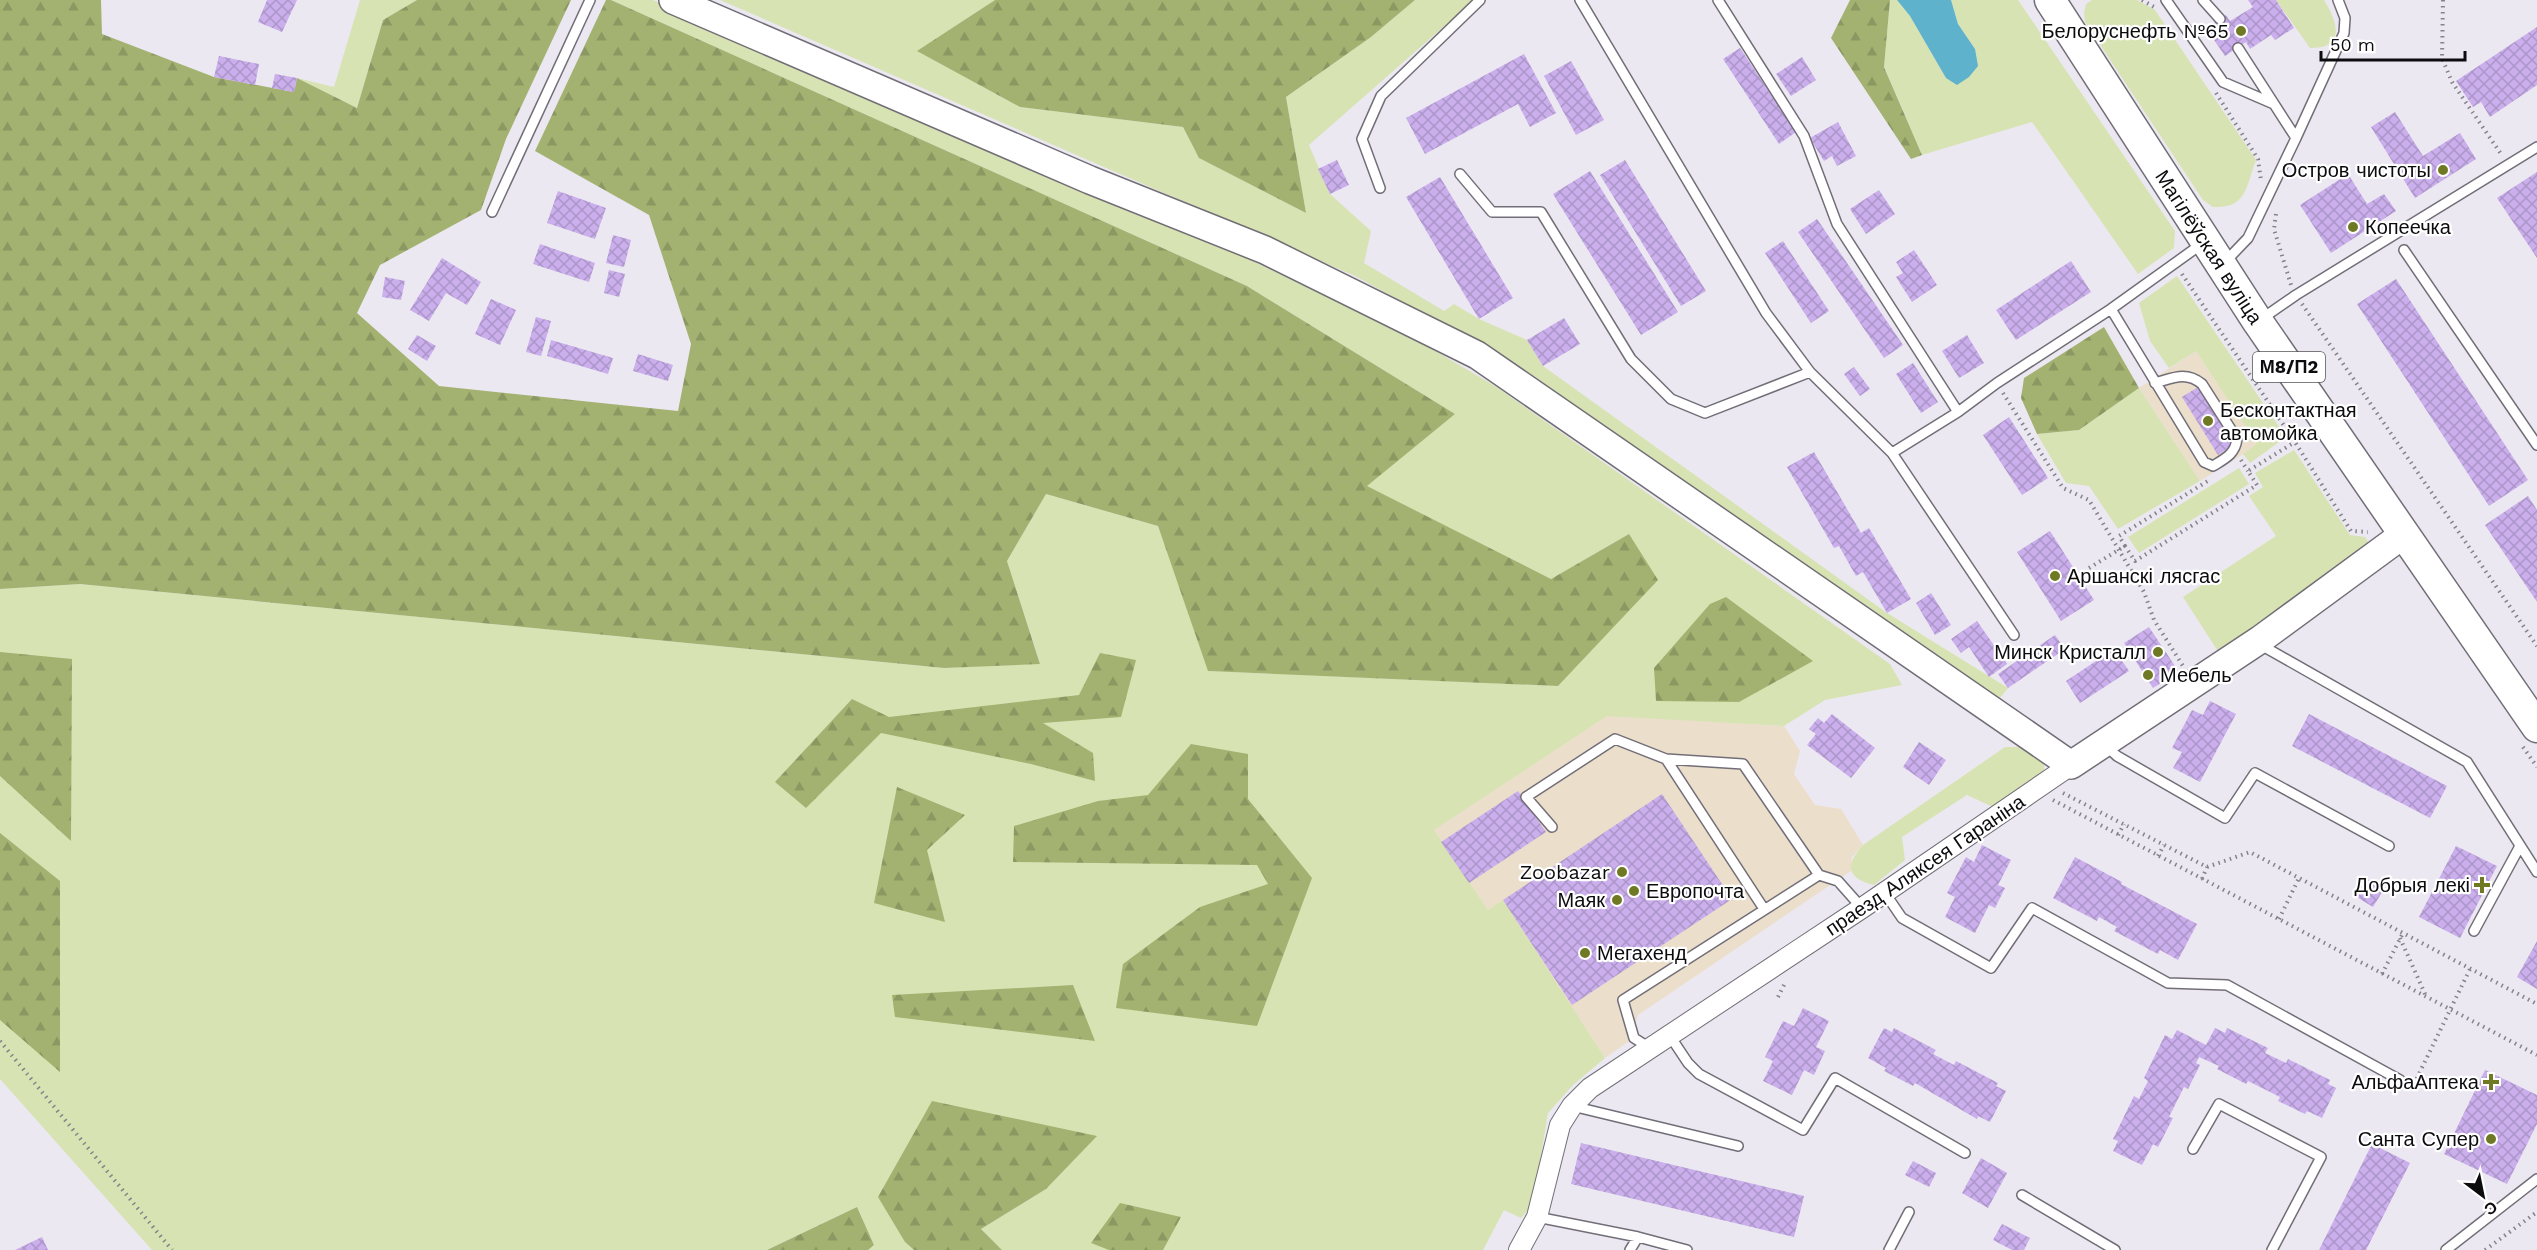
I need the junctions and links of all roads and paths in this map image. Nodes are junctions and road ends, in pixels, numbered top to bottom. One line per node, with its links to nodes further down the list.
1 (590, 0): 23 (lane)
2 (673, 0): 52 (street)
3 (1480, 0): 21 (lane)
4 (1580, 0): 31 (lane)
5 (1718, 0): 34 (lane)
6 (2142, 0): 12 (path)
7 (2166, 0): 16 (lane)
8 (2203, 0): 13 (lane)
9 (2338, 0): 17 (lane)
10 (2443, 0): 19 (path)
11 (2055, 2): 24 (main road, Магілёўская вуліца / М8/П2)
12 (2156, 8)
13 (2220, 19)
14 (2238, 48): 16 (lane)
15 (2209, 84): 22 (path)
16 (2274, 104): 17 (lane)
17 (2296, 138): 22 (lane)
18 (2537, 147): 19 (lane)
19 (2509, 164): 28 (lane)
20 (1460, 174): 31 (lane)
21 (1380, 188)
22 (2268, 198): 27 (lane); 28 (path)
23 (492, 212)
24 (2205, 242): 26 (lane); 27 (main road, Магілёўская вуліца / М8/П2)
25 (2404, 250): 36 (lane)
26 (2175, 263): 29 (lane); 35 (path)
27 (2222, 266): 30 (main road, Магілёўская вуліца / М8/П2)
28 (2296, 295): 30 (lane); 47 (path)
29 (2111, 309): 32 (lane); 33 (lane)
30 (2258, 322): 41 (main road, Магілёўская вуліца / М8/П2)
31 (1810, 372): 37 (lane)
32 (1997, 383): 34 (lane); 43 (path)
33 (2155, 383): 33 (lane)
34 (1958, 412): 37 (lane)
35 (2295, 442): 39 (path); 41 (path)
36 (2537, 445)
37 (1892, 453): 45 (lane)
38 (2232, 466): 39 (path)
39 (2248, 471): 42 (path)
40 (2213, 477): 42 (path)
41 (2393, 542): 46 (street, праезд Аляксея Гараніна); 49 (main road, Магілёўская вуліца / М8/П2)
42 (2125, 546): 43 (path)
43 (2119, 550): 44 (path); 48 (path)
44 (2089, 568)
45 (2014, 635)
46 (2261, 639): 48 (street, праезд Аляксея Гараніна); 61 (lane)
47 (2537, 646)
48 (2194, 684): 50 (street, праезд Аляксея Гараніна)
49 (2527, 733): 53 (path)
50 (2105, 744): 52 (street, праезд Аляксея Гараніна); 60 (lane)
51 (1666, 759): 57 (lane); 65 (lane); 70 (lane)
52 (2072, 765): 68 (street, праезд Аляксея Гараніна)
53 (2537, 767)
54 (2060, 792): 56 (path)
55 (2049, 798): 58 (path)
56 (2124, 824): 58 (path); 59 (path)
57 (1552, 827)
58 (2118, 835): 62 (path)
59 (2164, 845): 62 (path); 63 (path)
60 (2389, 846)
61 (2520, 846): 64 (lane); 72 (lane)
62 (2158, 856): 67 (path)
63 (2207, 867): 66 (path); 67 (path)
64 (2537, 872)
65 (1819, 875): 69 (lane); 70 (lane)
66 (2299, 878): 71 (path); 73 (path)
67 (2202, 879): 71 (path)
68 (1885, 892): 69 (street, праезд Аляксея Гараніна); 84 (lane)
69 (1862, 908): 80 (street, праезд Аляксея Гараніна)
70 (1764, 909): 82 (lane)
71 (2279, 919): 76 (path)
72 (2474, 931)
73 (2403, 933): 74 (path); 75 (path)
74 (2400, 938): 76 (path); 77 (path)
75 (2470, 969): 78 (path); 79 (path)
76 (2382, 974): 77 (path)
77 (2426, 997): 79 (path)
78 (2537, 1004)
79 (2449, 1009): 83 (path); 84 (path)
80 (1670, 1036): 82 (street, праезд Аляксея Гараніна); 88 (lane)
81 (0, 1041): 95 (path)
82 (1650, 1048): 85 (street, праезд Аляксея Гараніна)
83 (2537, 1055)
84 (2400, 1080)
85 (1572, 1106): 86 (lane); 93 (street, праезд Аляксея Гараніна)
86 (1738, 1146)
87 (2193, 1149): 101 (lane)
88 (1965, 1153)
89 (2537, 1179): 102 (lane)
90 (2022, 1195): 100 (lane)
91 (1909, 1212): 99 (lane)
92 (2537, 1212): 103 (path)
93 (1537, 1217): 94 (lane); 96 (street, праезд Аляксея Гараніна)
94 (1638, 1237): 97 (lane); 98 (lane)
95 (172, 1250)
96 (1519, 1250)
97 (1630, 1250)
98 (1688, 1250)
99 (1889, 1250)
100 (2115, 1250)
101 (2272, 1250)
102 (2446, 1250)
103 (2485, 1250)

